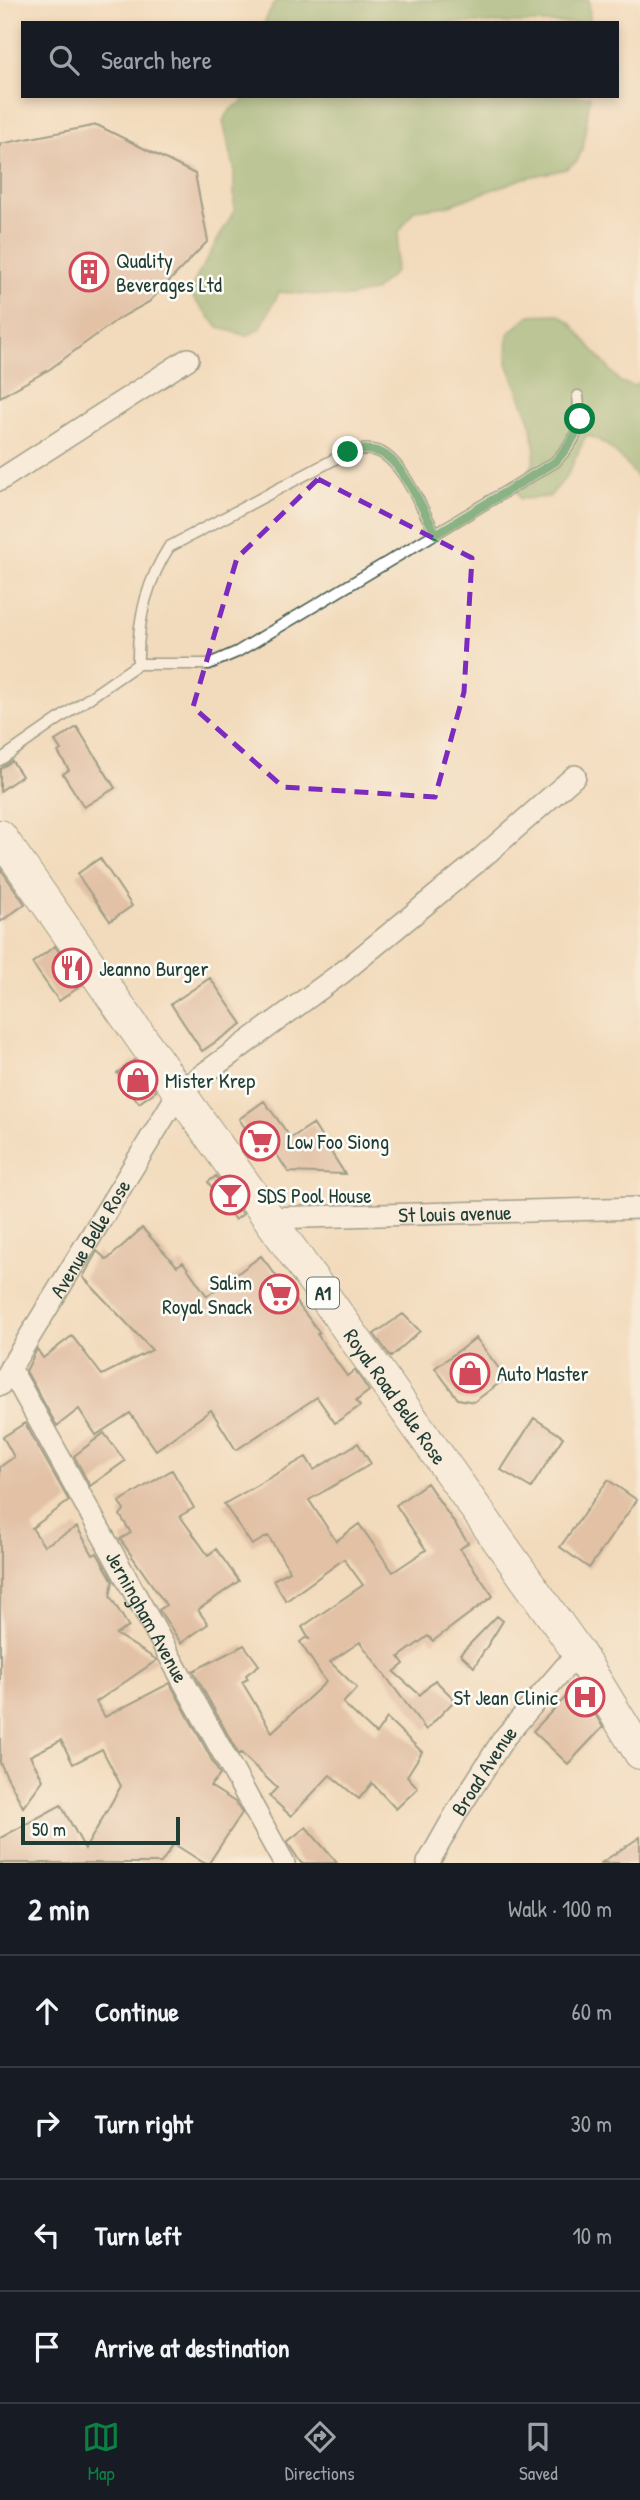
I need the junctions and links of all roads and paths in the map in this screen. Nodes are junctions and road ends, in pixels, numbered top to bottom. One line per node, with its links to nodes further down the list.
1 (188, 359): 3 (street)
2 (578, 396): 4 (lane)
3 (0, 480)
4 (436, 534): 5 (lane); 5 (lane)
5 (138, 664): 6 (lane)
6 (0, 760)
7 (575, 776): 9 (street)
8 (0, 836): 9 (main road, Royal Road Belle Rose / A1)
9 (179, 1092): 11 (main road, Royal Road Belle Rose / A1); 12 (street, Avenue Belle Rose)
10 (640, 1208): 11 (street, St louis avenue)
11 (269, 1218): 13 (main road, Royal Road Belle Rose / A1)
12 (5, 1376): 15 (street, Jerningham Avenue)
13 (578, 1652): 14 (main road, Royal Road Belle Rose / A1); 16 (street, Broad Avenue)
14 (640, 1753)
15 (284, 1863)
16 (428, 1863)

